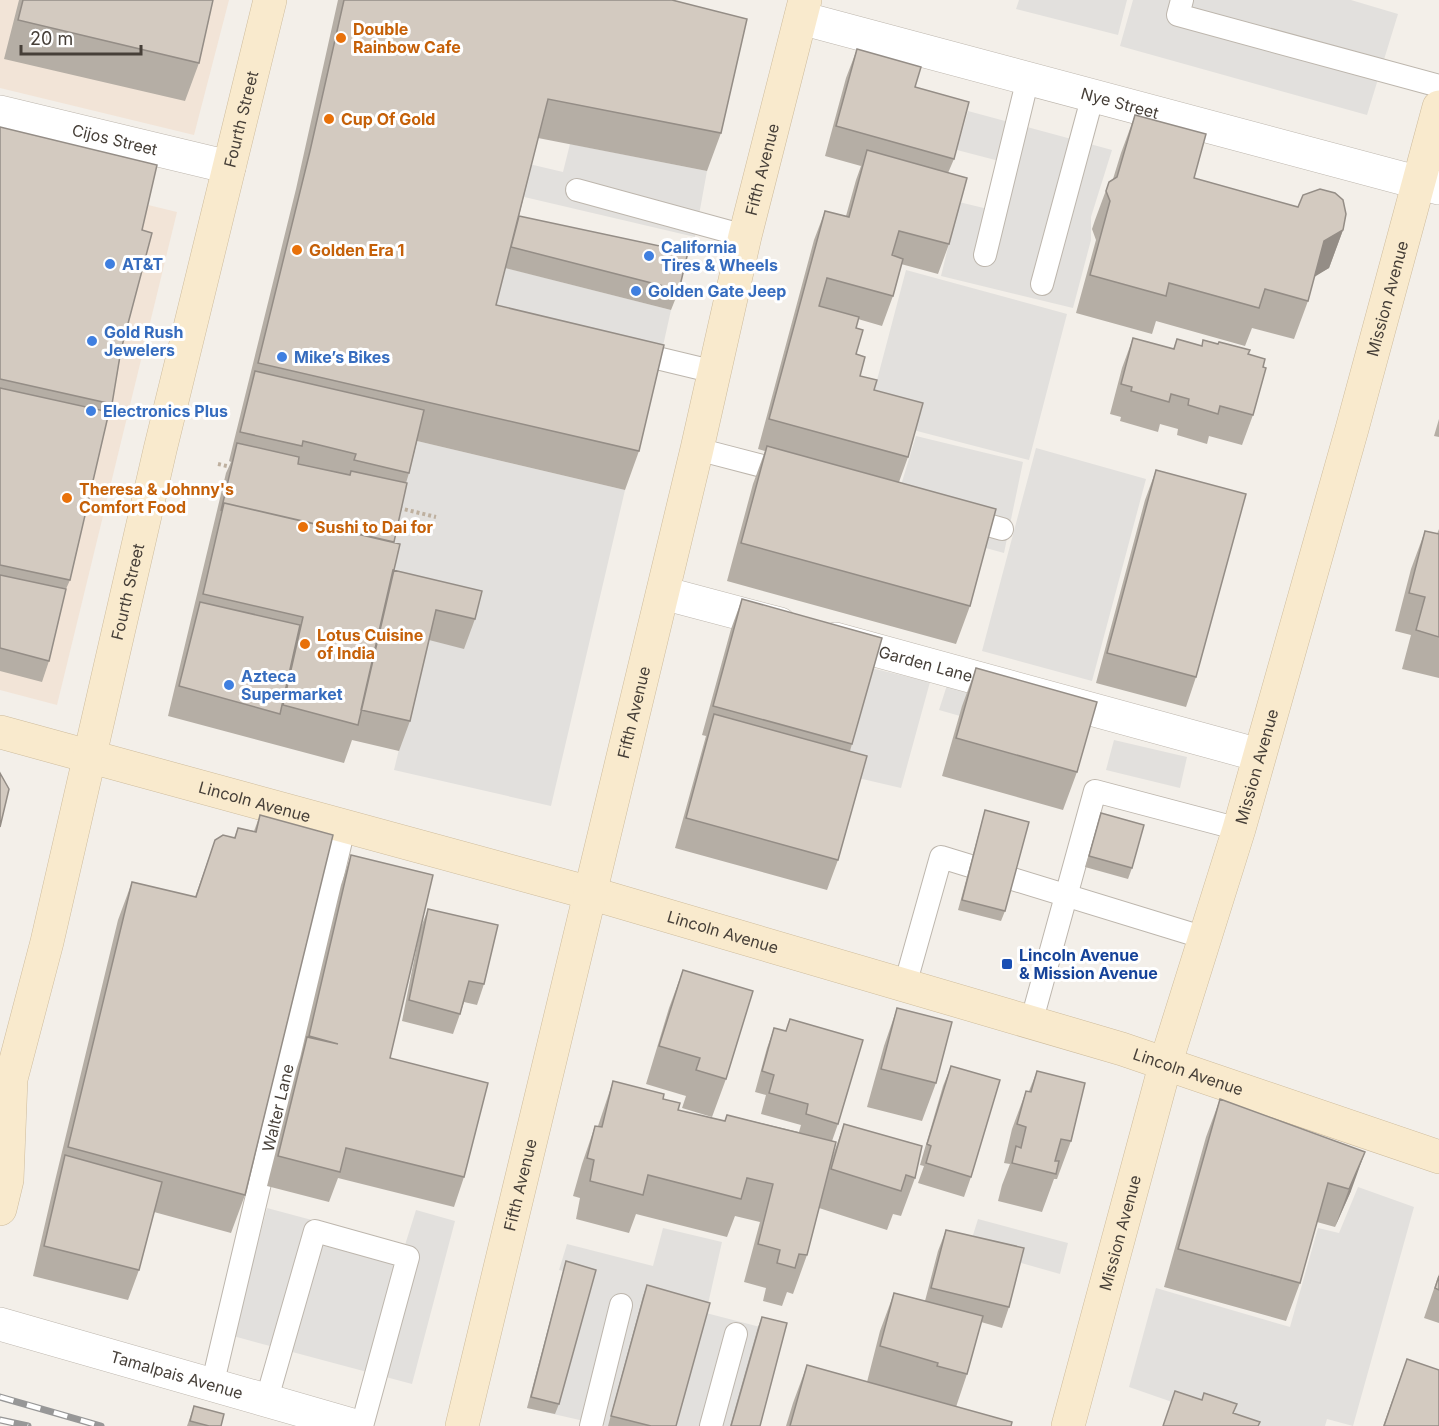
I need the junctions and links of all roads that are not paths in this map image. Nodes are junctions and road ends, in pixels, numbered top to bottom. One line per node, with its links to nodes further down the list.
1 (270, 0): 9 (street, Fourth Street)
2 (1182, 0): 5 (lane)
3 (803, 9): 4 (street, Nye Street); 12 (street, Fifth Avenue)
4 (1028, 78): 6 (street, Nye Street); 13 (lane)
5 (1439, 86)
6 (1093, 95): 10 (street, Nye Street); 14 (lane)
7 (1439, 107): 10 (street, Mission Avenue)
8 (0, 111): 9 (street, Cijos Street)
9 (229, 167): 24 (street, Fourth Street)
10 (1429, 184): 23 (street, Mission Avenue)
11 (577, 190): 12 (lane)
12 (746, 236): 16 (street, Fifth Avenue)
13 (985, 255)
14 (1042, 284)
15 (608, 346): 16 (lane)
16 (715, 372): 17 (street, Fifth Avenue)
17 (697, 449): 18 (lane); 21 (street, Fifth Avenue)
18 (810, 478)
19 (946, 514): 20 (lane)
20 (1002, 529)
21 (663, 593): 23 (street, Garden Lane); 27 (street, Fifth Avenue)
22 (0, 732): 24 (street, Lincoln Avenue)
23 (1259, 755): 26 (street, Mission Avenue)
24 (89, 756): 25 (street, Lincoln Avenue); 33 (street, Fourth Street)
25 (344, 828): 27 (street, Lincoln Avenue); 39 (lane, Walter Lane)
26 (1239, 829): 28 (lane); 29 (street, Mission Avenue)
27 (591, 893): 30 (street, Lincoln Avenue); 43 (street, Fifth Avenue)
28 (1065, 896): 29 (lane); 30 (lane); 31 (lane)
29 (1205, 938): 32 (street, Mission Avenue)
30 (905, 985): 31 (street, Lincoln Avenue)
31 (1031, 1023): 32 (street, Lincoln Avenue)
32 (1166, 1062): 34 (street, Lincoln Avenue); 46 (street, Mission Avenue)
33 (6, 1089): 35 (street, Fourth Street)
34 (1439, 1157)
35 (0, 1209)
36 (621, 1305): 44 (lane)
37 (0, 1324): 39 (street, Tamalpais Avenue)
38 (736, 1334): 45 (lane)
39 (212, 1386): 40 (street, Tamalpais Avenue)
40 (267, 1402): 41 (street, Tamalpais Avenue); 42 (lane)
41 (356, 1426)
42 (362, 1426)
43 (462, 1426)
44 (591, 1426)
45 (711, 1426)
46 (1068, 1426)

